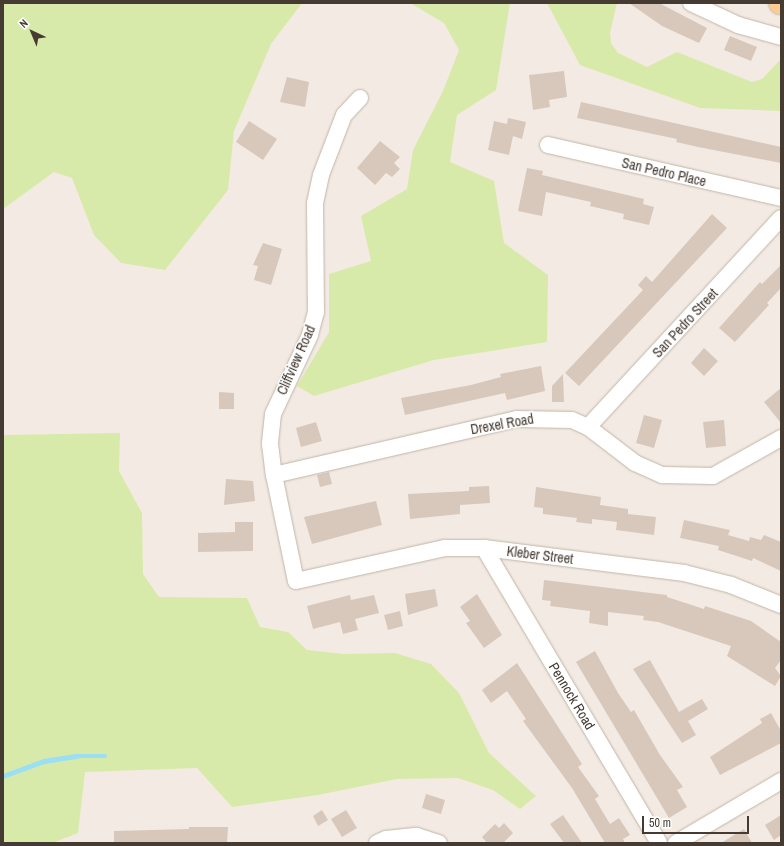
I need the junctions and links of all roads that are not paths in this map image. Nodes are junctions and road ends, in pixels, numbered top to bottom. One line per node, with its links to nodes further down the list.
1 (691, 3): 2 (street)
2 (781, 37)
3 (360, 98): 9 (street, Cliffview Road)
4 (548, 145): 5 (street, San Pedro Place)
5 (781, 198)
6 (781, 218): 7 (street, San Pedro Street)
7 (588, 427): 8 (street, Drexel Road); 9 (street, Drexel Road)
8 (781, 438)
9 (274, 475): 11 (street, Cliffview Road)
10 (484, 548): 11 (street, Kleber Street); 12 (street, Kleber Street); 16 (street, Pennock Road)
11 (296, 581)
12 (781, 605)
13 (781, 781): 17 (street)
14 (378, 843): 15 (street)
15 (439, 843)
16 (659, 843)
17 (676, 843)

